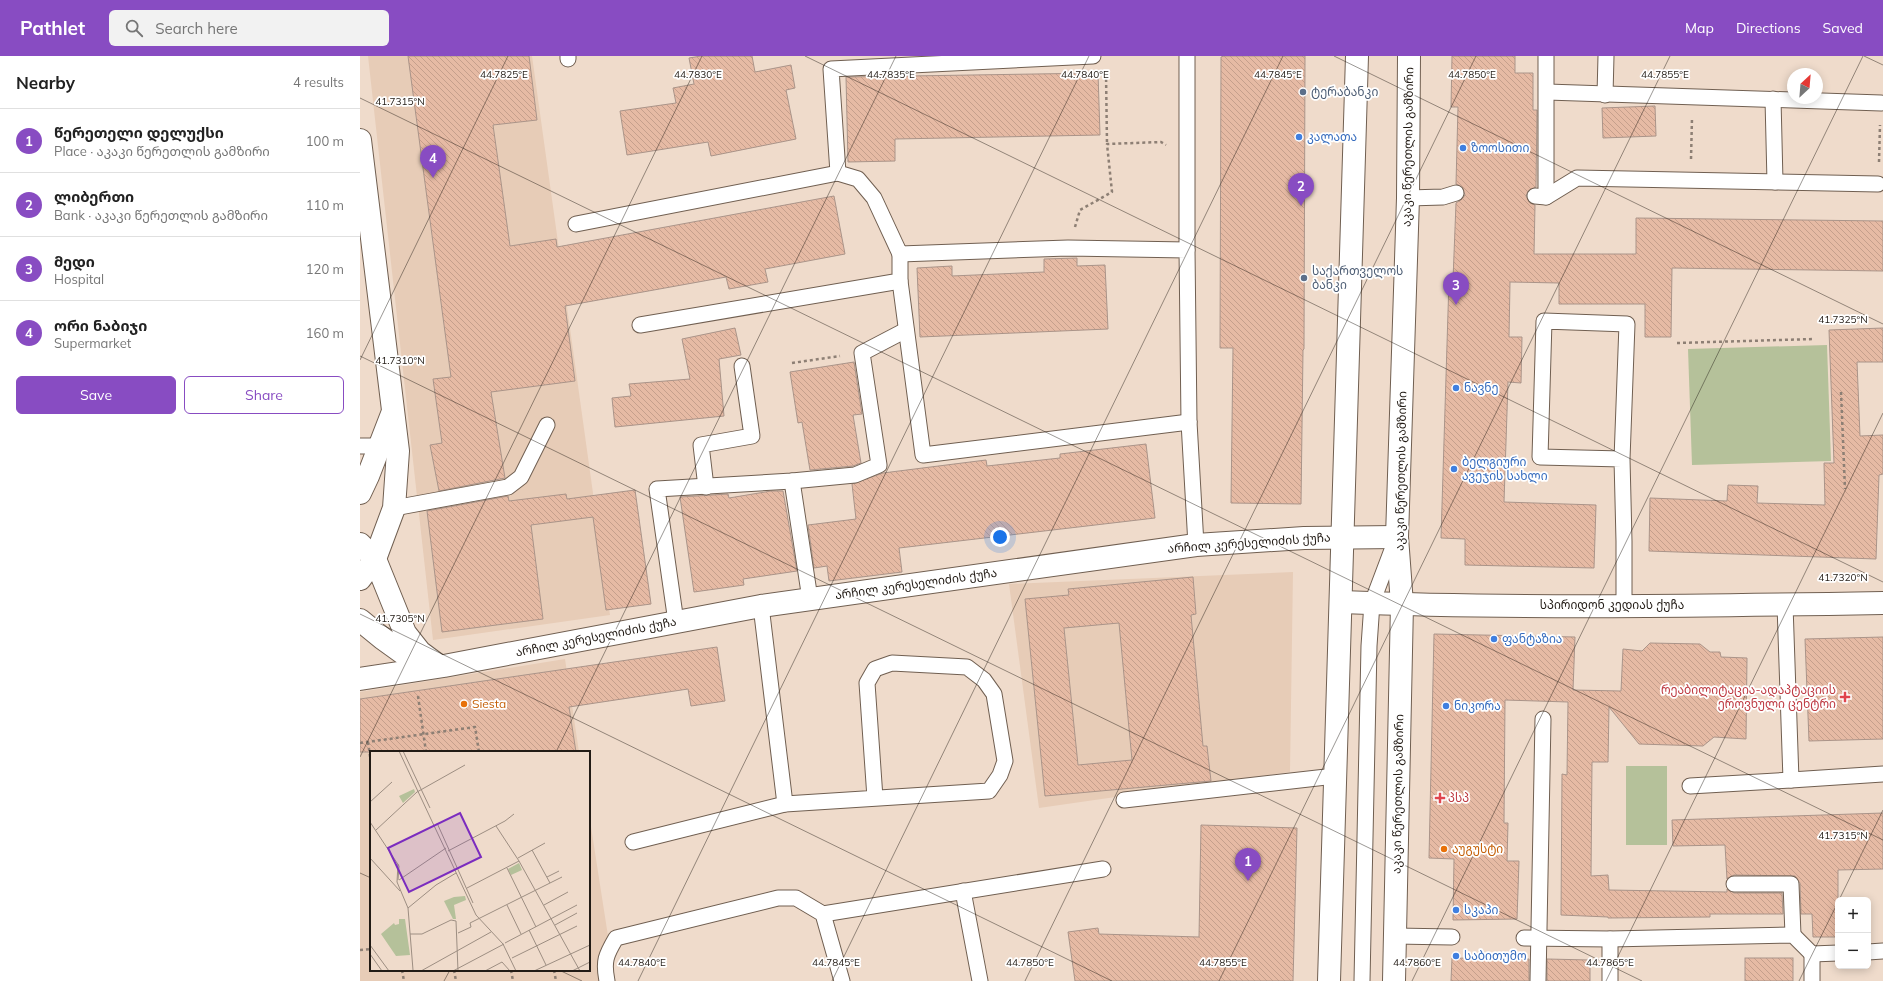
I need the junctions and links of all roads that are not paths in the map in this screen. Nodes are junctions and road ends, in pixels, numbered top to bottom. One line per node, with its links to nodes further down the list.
1 (1093, 56): 12 (lane)
2 (1187, 56): 18 (lane)
3 (1357, 56): 33 (street)
4 (1409, 56): 16 (street, აკაკი წერეთლის გამზირი)
5 (1546, 56): 7 (lane)
6 (1606, 56): 8 (lane)
7 (1547, 92): 8 (lane); 13 (lane)
8 (1605, 95): 9 (lane)
9 (1773, 99): 10 (lane); 13 (lane)
10 (1881, 103)
11 (360, 140): 24 (street)
12 (838, 173): 17 (lane); 19 (lane)
13 (1775, 182): 14 (lane)
14 (1878, 184)
15 (1456, 193): 16 (lane)
16 (1408, 198): 34 (street, აკაკი წერეთლის გამზირი)
17 (576, 224)
18 (1187, 250): 19 (lane); 25 (lane)
19 (900, 254): 20 (lane)
20 (900, 281): 21 (lane); 22 (lane)
21 (640, 325)
22 (906, 330): 25 (lane); 29 (lane)
23 (742, 366): 30 (lane)
24 (393, 411): 27 (street); 32 (street)
25 (1189, 422): 36 (lane)
26 (547, 425): 32 (lane)
27 (370, 446): 31 (street)
28 (1622, 459): 28 (lane); 46 (lane)
29 (792, 482): 30 (lane); 39 (lane)
30 (706, 486): 48 (lane)
31 (360, 493)
32 (394, 508): 37 (street)
33 (1342, 537): 34 (street, არჩილ კერესელიძის ქუჩა); 36 (street, არჩილ კერესელიძის ქუჩა); 40 (street)
34 (1397, 537): 41 (lane); 43 (street, აკაკი წერეთლის გამზირი)
35 (360, 544): 37 (street)
36 (1196, 545): 39 (street, არჩილ კერესელიძის ქუჩა)
37 (375, 559): 38 (street); 49 (street)
38 (360, 579)
39 (810, 599): 45 (street, არჩილ კერესელიძის ქუჩა)
40 (1341, 602): 41 (street, სპირიდონ კედიას ქუჩა); 53 (street)
41 (1372, 603): 43 (street, სპირიდონ კედიას ქუჩა); 77 (lane)
42 (1883, 603): 44 (street, სპირიდონ კედიას ქუჩა)
43 (1402, 604): 46 (street, სპირიდონ კედიას ქუჩა); 65 (street, აკაკი წერეთლის გამზირი)
44 (1786, 605): 46 (street, სპირიდონ კედიას ქუჩა); 54 (lane)
45 (761, 606): 48 (street, არჩილ კერესელიძის ქუჩა); 58 (lane)
46 (1624, 606)
47 (360, 620): 49 (street, არჩილ კერესელიძის ქუჩა)
48 (676, 622): 49 (street, არჩილ კერესელიძის ქუჩა)
49 (439, 666): 50 (street, არჩილ კერესელიძის ქუჩა)
50 (360, 679)
51 (1543, 719): 67 (lane)
52 (1883, 774): 54 (lane)
53 (1335, 776): 57 (lane); 76 (street)
54 (1791, 780): 55 (lane)
55 (1690, 786)
56 (876, 798): 56 (lane); 58 (lane)
57 (1124, 800)
58 (785, 804): 59 (lane)
59 (633, 842)
60 (1103, 869): 62 (lane)
61 (1734, 884): 64 (lane)
62 (963, 891): 63 (lane); 75 (lane)
63 (822, 914): 73 (lane); 74 (lane)
64 (1793, 935): 68 (lane); 72 (lane)
65 (1395, 936): 66 (lane); 78 (street, აკაკი წერეთლის გამზირი)
66 (1452, 937)
67 (1531, 938): 68 (lane); 79 (lane)
68 (1610, 939): 80 (lane)
69 (1883, 951): 70 (lane)
70 (1871, 952)
71 (1835, 953): 72 (lane)
72 (1812, 954): 81 (lane)
73 (607, 981)
74 (842, 981)
75 (980, 981)
76 (1329, 981)
77 (1362, 981)
78 (1394, 981)
79 (1538, 981)
80 (1610, 981)
81 (1812, 981)

